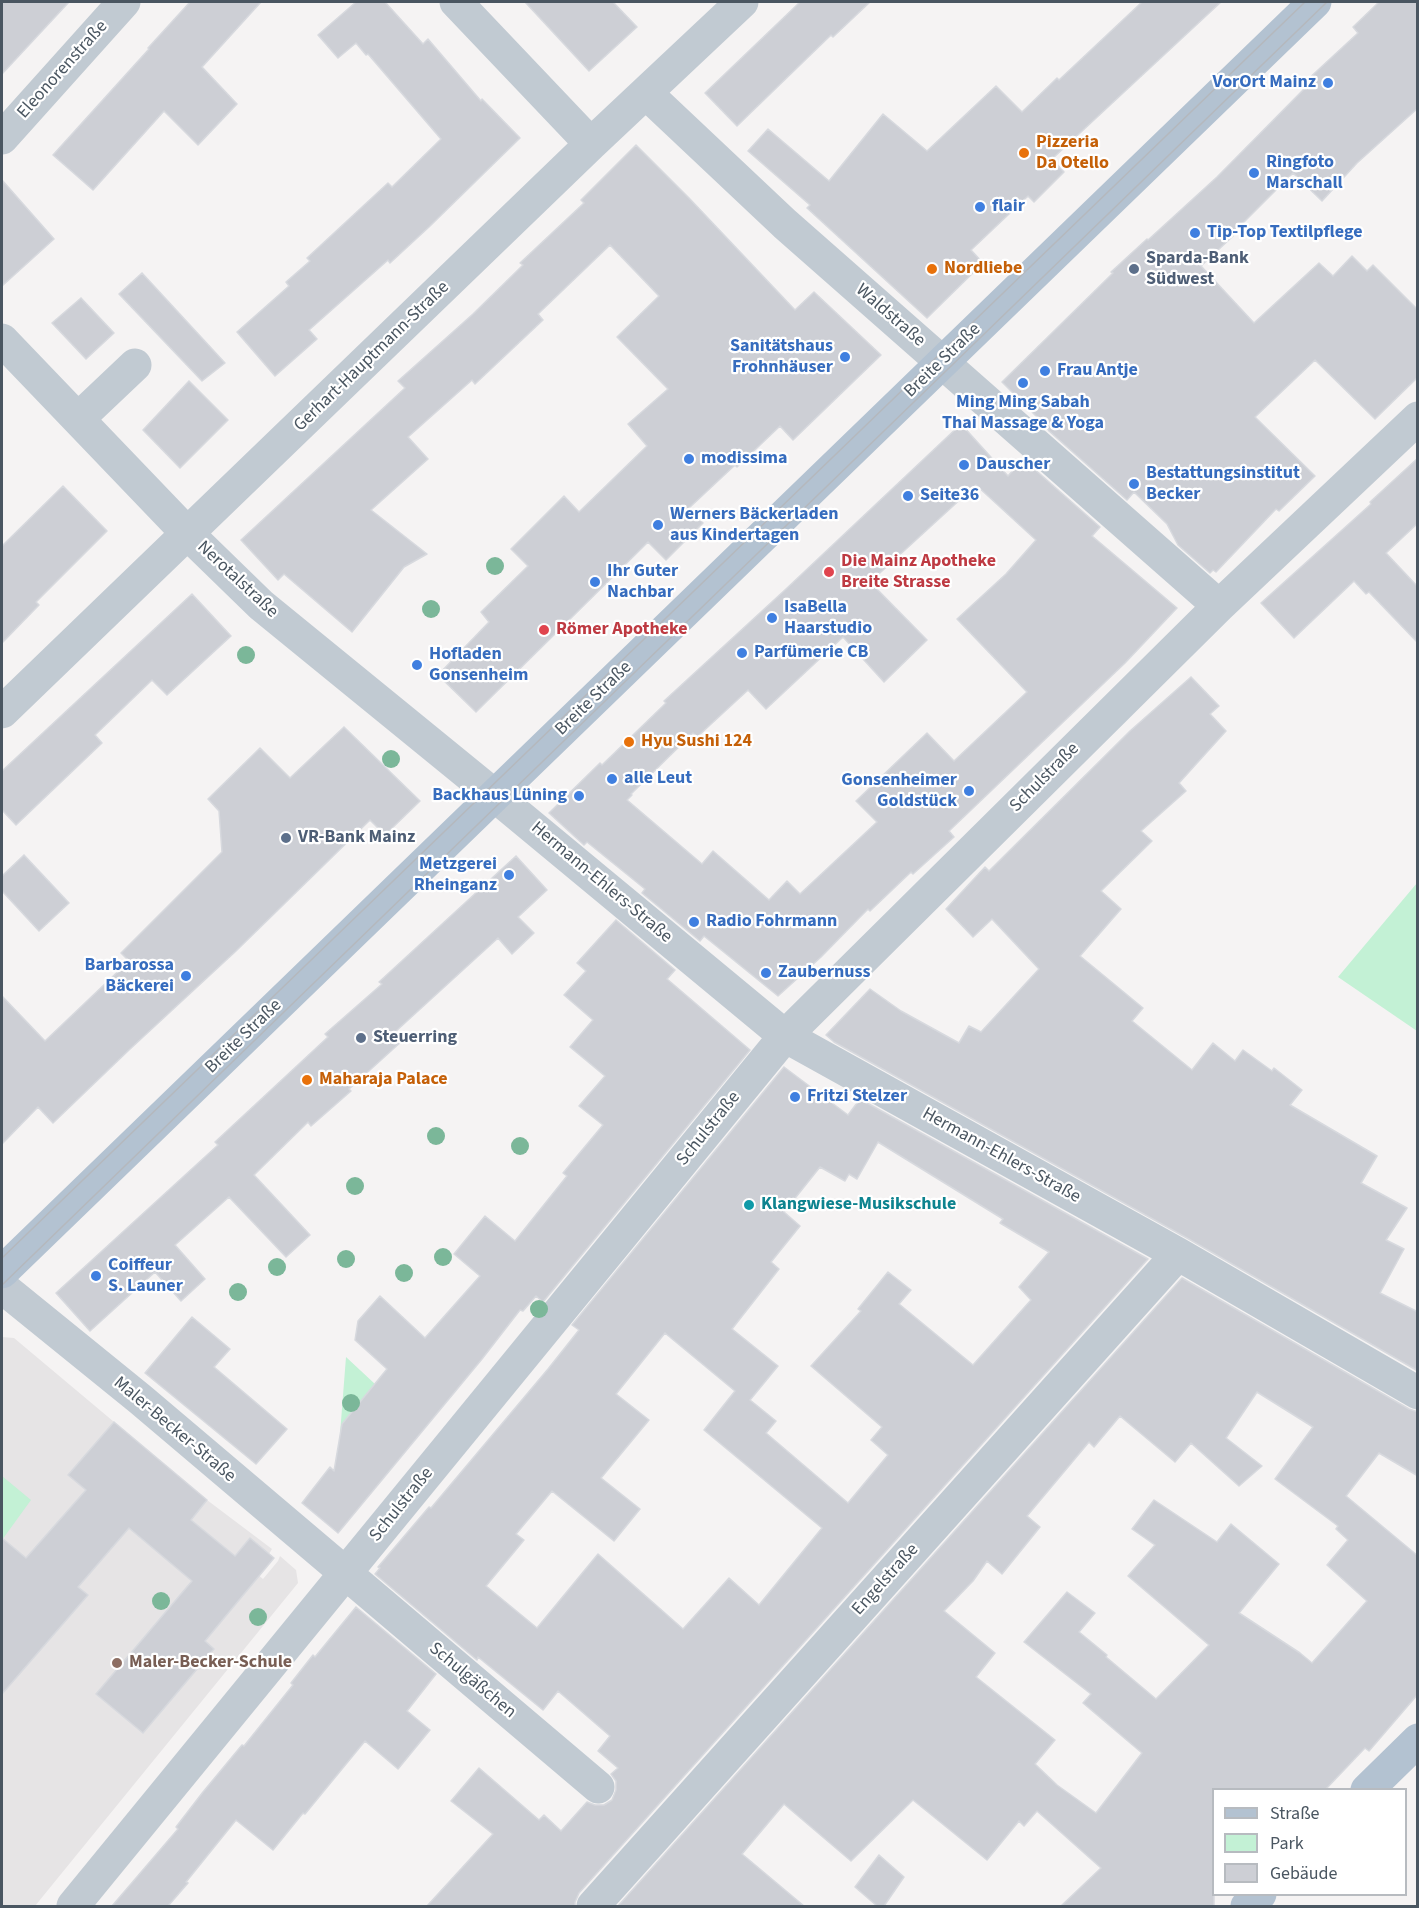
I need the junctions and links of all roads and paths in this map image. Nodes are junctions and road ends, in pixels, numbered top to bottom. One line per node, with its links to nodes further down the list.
1 (124, 2): 6 (street, Eleonorenstraße)
2 (456, 2): 7 (street)
3 (742, 2): 5 (street, Gerhart-Hauptmann-Straße)
4 (1315, 2): 9 (main road, Breite Straße)
5 (646, 93): 7 (street, Gerhart-Hauptmann-Straße); 9 (street, Waldstraße)
6 (2, 138)
7 (591, 144): 13 (street, Gerhart-Hauptmann-Straße)
8 (2, 340): 12 (street, Nerotalstraße)
9 (943, 362): 14 (street, Waldstraße); 16 (main road, Breite Straße)
10 (135, 365): 12 (street)
11 (1418, 418): 14 (street, Schulstraße)
12 (78, 419): 13 (street, Nerotalstraße)
13 (188, 534): 15 (street, Gerhart-Hauptmann-Straße); 16 (street, Nerotalstraße)
14 (1219, 606): 17 (street, Schulstraße)
15 (2, 712)
16 (494, 795): 17 (street, Hermann-Ehlers-Straße); 19 (main road, Breite Straße)
17 (785, 1036): 18 (street, Hermann-Ehlers-Straße); 22 (street, Schulstraße)
18 (1178, 1254): 21 (street, Hermann-Ehlers-Straße); 27 (street, Engelstraße)
19 (2, 1272)
20 (2, 1287): 22 (street, Maler-Becker-Straße)
21 (1418, 1394)
22 (345, 1575): 24 (street, Schulgäßchen); 26 (street, Schulstraße)
23 (1418, 1740): 25 (main road)
24 (598, 1787)
25 (1369, 1788)
26 (73, 1906)
27 (593, 1906)

